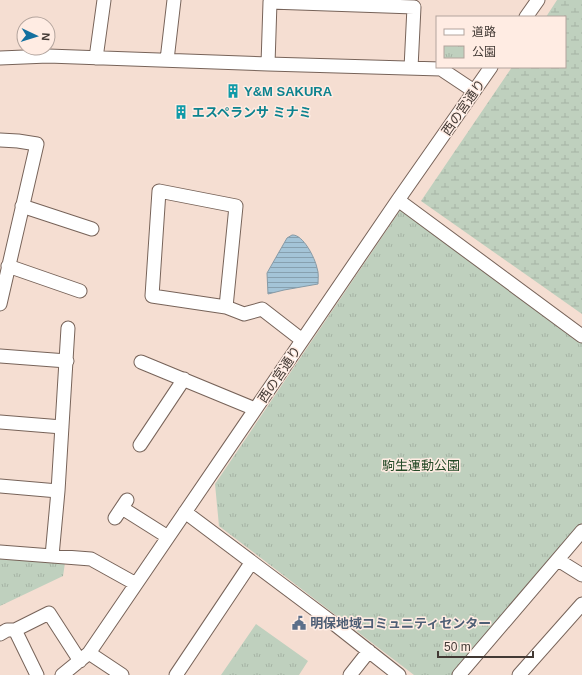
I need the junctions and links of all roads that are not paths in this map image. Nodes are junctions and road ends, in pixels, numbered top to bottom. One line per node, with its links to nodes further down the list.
1 (104, 0): 6 (street)
2 (174, 0): 7 (street)
3 (538, 0): 4 (street)
4 (527, 16)
5 (0, 58): 6 (street)
6 (96, 58): 7 (street)
7 (167, 60): 8 (street)
8 (268, 64): 9 (street); 9 (street)
9 (411, 68): 11 (street)
10 (490, 68): 11 (street, 西の宮通り)
11 (474, 91): 13 (street, 西の宮通り)
12 (0, 140): 14 (street)
13 (398, 200): 21 (street); 22 (street, 西の宮通り)
14 (22, 206): 15 (street); 16 (street)
15 (92, 229)
16 (8, 266): 17 (street); 18 (street)
17 (80, 292)
18 (0, 304)
19 (226, 307): 19 (street); 22 (street)
20 (68, 328): 24 (street)
21 (582, 336)
22 (302, 340): 27 (street, 西の宮通り)
23 (0, 356): 24 (street)
24 (67, 362): 29 (street)
25 (141, 362): 26 (street)
26 (184, 379): 27 (street); 30 (street)
27 (255, 409): 34 (street, 西の宮通り)
28 (0, 422): 29 (street)
29 (62, 427): 32 (street)
30 (140, 445)
31 (0, 486): 32 (street)
32 (58, 491): 38 (street)
33 (121, 509): 36 (street)
34 (185, 512): 36 (street, 西の宮通り); 40 (street)
35 (582, 531): 39 (street)
36 (168, 537): 42 (street, 西の宮通り)
37 (0, 552): 38 (street)
38 (52, 556): 42 (street)
39 (558, 560): 41 (street); 48 (street)
40 (251, 563): 46 (street); 52 (street)
41 (582, 575)
42 (136, 584): 47 (street, 西の宮通り)
43 (582, 604): 55 (street)
44 (15, 630): 45 (street); 47 (street); 49 (street)
45 (0, 634)
46 (369, 651): 53 (street); 54 (street)
47 (85, 657): 50 (street, 西の宮通り); 51 (street)
48 (465, 673)
49 (37, 675)
50 (62, 675)
51 (122, 675)
52 (176, 675)
53 (350, 675)
54 (399, 675)
55 (519, 675)

